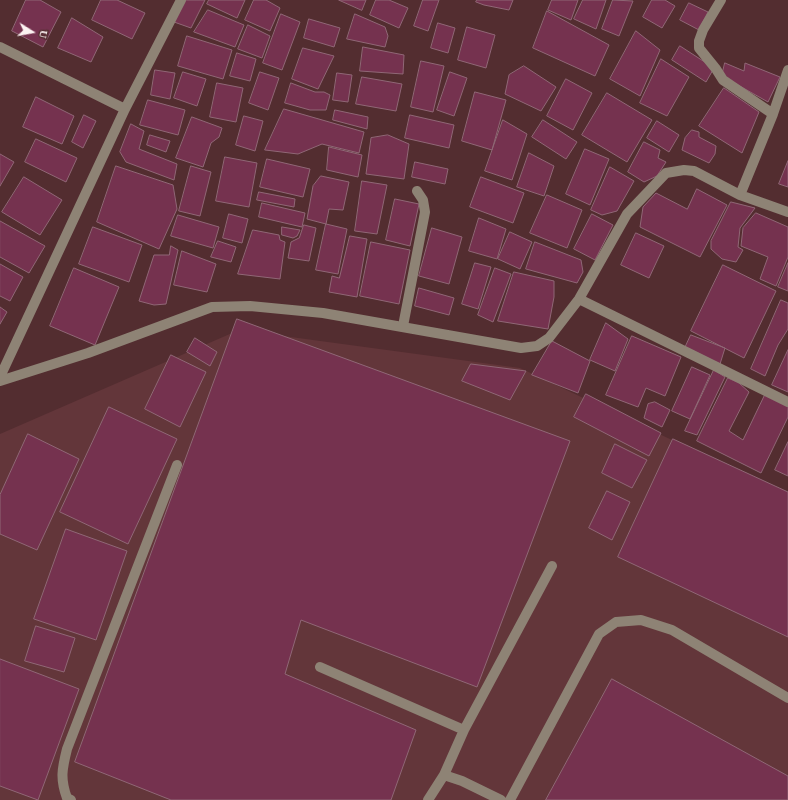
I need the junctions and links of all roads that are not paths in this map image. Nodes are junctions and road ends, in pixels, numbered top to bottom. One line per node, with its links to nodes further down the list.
1 (181, 0): 5 (street)
2 (720, 0): 6 (street)
3 (0, 47): 5 (street)
4 (788, 70): 6 (street)
5 (126, 109): 12 (street)
6 (773, 114): 8 (street)
7 (417, 191): 11 (street)
8 (740, 195): 9 (street); 10 (street)
9 (788, 212)
10 (579, 299): 11 (street); 14 (street)
11 (403, 326): 13 (street)
12 (0, 377)
13 (0, 381)
14 (788, 402)
15 (177, 465): 21 (street)
16 (552, 566): 19 (street)
17 (320, 667): 19 (street)
18 (788, 698): 24 (street)
19 (464, 730): 20 (street)
20 (444, 775): 22 (street); 23 (street)
21 (71, 800)
22 (428, 800)
23 (501, 800)
24 (510, 800)

